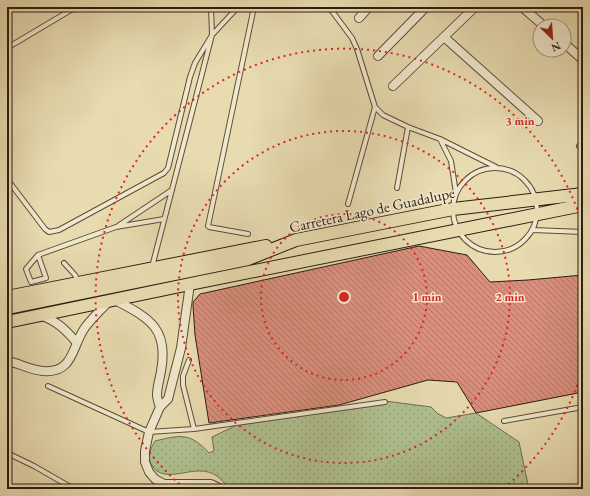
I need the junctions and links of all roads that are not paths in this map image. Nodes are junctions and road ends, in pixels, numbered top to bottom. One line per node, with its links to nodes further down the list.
1 (76, 7): 14 (lane)
2 (212, 7): 12 (lane)
3 (238, 7): 12 (lane)
4 (254, 7): 39 (lane)
5 (329, 7): 19 (lane)
6 (369, 7): 10 (street)
7 (426, 7): 16 (street)
8 (475, 7): 13 (street)
9 (522, 7): 11 (street)
10 (359, 18)
11 (535, 18)
12 (212, 35): 24 (lane); 26 (lane)
13 (444, 37): 18 (street); 20 (street)
14 (7, 48)
15 (572, 50): 17 (street)
16 (378, 56)
17 (583, 60)
18 (393, 86)
19 (375, 106): 21 (lane); 30 (lane)
20 (538, 121)
21 (408, 127): 22 (lane); 25 (lane)
22 (440, 139): 23 (lane); 27 (lane)
23 (496, 167): 27 (lane); 29 (lane)
24 (7, 179)
25 (398, 188)
26 (172, 190): 34 (lane); 35 (lane)
27 (456, 193): 32 (lane)
28 (583, 194): 29 (main road, Carretera Lago de Guadalupe)
29 (536, 198): 32 (main road, Carretera Lago de Guadalupe); 33 (lane)
30 (348, 204)
31 (583, 205): 33 (main road)
32 (452, 209): 37 (lane); 41 (main road, Carretera Lago de Guadalupe)
33 (537, 215): 36 (lane); 37 (main road)
34 (164, 219): 35 (lane); 44 (lane)
35 (116, 227): 42 (lane)
36 (533, 230): 37 (lane); 38 (lane)
37 (458, 231): 46 (main road)
38 (581, 232): 40 (lane)
39 (248, 234)
40 (583, 236)
41 (296, 240): 44 (main road); 49 (main road, Carretera Lago de Guadalupe)
42 (38, 255): 42 (lane)
43 (64, 263): 45 (lane)
44 (152, 269): 45 (main road)
45 (79, 283): 47 (main road)
46 (190, 284): 48 (main road); 57 (street)
47 (7, 297)
48 (112, 300): 50 (main road); 52 (street); 57 (street)
49 (7, 308)
50 (40, 315): 51 (main road); 52 (street)
51 (10, 323)
52 (77, 343): 54 (street)
53 (189, 360): 60 (lane)
54 (7, 361)
55 (48, 386): 61 (lane)
56 (385, 402): 60 (lane)
57 (160, 407): 61 (street)
58 (583, 407): 59 (lane)
59 (504, 421)
60 (194, 430): 61 (lane)
61 (149, 432): 63 (street)
62 (7, 453): 64 (lane)
63 (203, 487): 65 (street)
64 (74, 489)
65 (221, 489)

